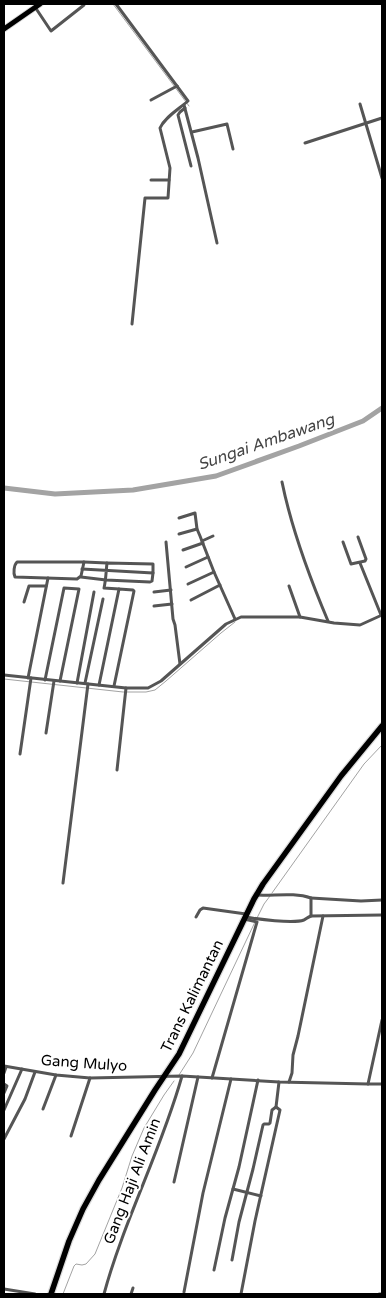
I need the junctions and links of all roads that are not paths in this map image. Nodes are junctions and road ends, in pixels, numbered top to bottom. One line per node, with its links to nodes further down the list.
1 (118, 4): 5 (street)
2 (84, 5): 3 (street)
3 (38, 6): 4 (main road)
4 (4, 28)
5 (178, 86): 6 (street); 7 (street)
6 (151, 100)
7 (186, 104): 11 (street); 14 (street); 17 (street)
8 (360, 104): 10 (street)
9 (382, 118): 10 (street)
10 (366, 123): 12 (street); 15 (street)
11 (192, 132): 13 (street); 18 (street)
12 (305, 142)
13 (233, 149)
14 (191, 166)
15 (382, 178)
16 (151, 180): 17 (street)
17 (169, 180): 19 (street)
18 (217, 243)
19 (132, 324)
20 (282, 482): 58 (street)
21 (179, 518): 22 (street)
22 (197, 529): 23 (street); 27 (street)
23 (179, 534)
24 (213, 536): 27 (street)
25 (358, 537): 33 (street)
26 (166, 542): 47 (street)
27 (202, 542): 29 (street); 30 (street)
28 (343, 542): 33 (street)
29 (184, 550)
30 (208, 557): 34 (street); 37 (street)
31 (84, 562): 32 (street); 35 (street); 40 (street)
32 (107, 563): 36 (street); 38 (street)
33 (360, 563): 55 (street)
34 (186, 567)
35 (82, 569): 36 (street); 39 (street)
36 (106, 570): 38 (street); 41 (street)
37 (214, 572): 42 (street); 44 (street)
38 (153, 573): 41 (street)
39 (81, 577): 40 (street); 41 (street)
40 (48, 578): 43 (street)
41 (106, 580): 46 (street)
42 (188, 584)
43 (46, 586): 52 (street); 61 (street)
44 (220, 586): 51 (street); 57 (street)
45 (289, 586): 56 (street)
46 (120, 589): 67 (street); 68 (street)
47 (171, 590): 49 (street); 53 (street)
48 (94, 592): 65 (street)
49 (154, 592)
50 (102, 599): 66 (street)
51 (190, 600)
52 (24, 602)
53 (172, 604): 54 (street); 59 (street)
54 (154, 606)
55 (382, 615): 58 (street)
56 (300, 617): 57 (street); 58 (street)
57 (235, 619): 59 (street)
58 (328, 622)
59 (180, 665): 69 (street)
60 (4, 676): 61 (street)
61 (30, 679): 62 (street); 72 (street)
62 (45, 680): 63 (street); 64 (street)
63 (60, 682): 64 (street); 65 (street)
64 (53, 683): 71 (street)
65 (77, 683): 66 (street)
66 (87, 684): 67 (street); 74 (street)
67 (99, 685): 68 (street)
68 (114, 686): 69 (street)
69 (126, 691): 73 (street)
70 (382, 726): 75 (highway, Trans Kalimantan)
71 (46, 733)
72 (20, 754)
73 (117, 770)
74 (63, 883)
75 (256, 894): 76 (street); 82 (highway, Trans Kalimantan)
76 (311, 898): 77 (street); 79 (street)
77 (382, 900)
78 (382, 915): 80 (street)
79 (311, 916): 80 (street); 83 (street)
80 (324, 916): 98 (street)
81 (196, 917): 82 (street)
82 (245, 917): 83 (street); 90 (highway, Trans Kalimantan)
83 (256, 920): 94 (street)
84 (382, 1020): 100 (street)
85 (5, 1066): 86 (street, Gang Mulyo); 88 (street)
86 (22, 1069): 87 (street, Gang Mulyo); 105 (street)
87 (35, 1071): 89 (street, Gang Mulyo); 107 (street)
88 (4, 1073)
89 (56, 1075): 93 (street, Gang Mulyo); 104 (street)
90 (164, 1076): 91 (street, Gang Mulyo); 93 (street, Gang Mulyo); 118 (highway, Trans Kalimantan)
91 (179, 1076): 92 (street, Gang Mulyo); 119 (street, Gang Haji Ali Amin)
92 (198, 1077): 94 (street, Gang Mulyo); 108 (street)
93 (90, 1078): 106 (street)
94 (212, 1078): 95 (street, Gang Mulyo)
95 (231, 1079): 96 (street, Gang Mulyo); 116 (street)
96 (258, 1080): 97 (street, Gang Mulyo); 109 (street)
97 (279, 1082): 98 (street, Gang Mulyo); 103 (street)
98 (289, 1082): 100 (street, Gang Mulyo)
99 (4, 1084): 102 (street)
100 (368, 1084): 101 (street, Gang Mulyo)
101 (382, 1084)
102 (4, 1093)
103 (276, 1107): 110 (street); 111 (street)
104 (43, 1109)
105 (4, 1110)
106 (71, 1136)
107 (4, 1139)
108 (174, 1182)
109 (233, 1189): 110 (street); 113 (street)
110 (247, 1192): 111 (street); 112 (street)
111 (261, 1196): 121 (street)
112 (232, 1260)
113 (214, 1270)
114 (133, 1288): 120 (street)
115 (4, 1289): 117 (street)
116 (184, 1292)
117 (35, 1294)
118 (51, 1294)
119 (104, 1294)
120 (131, 1294)
121 (241, 1294)

